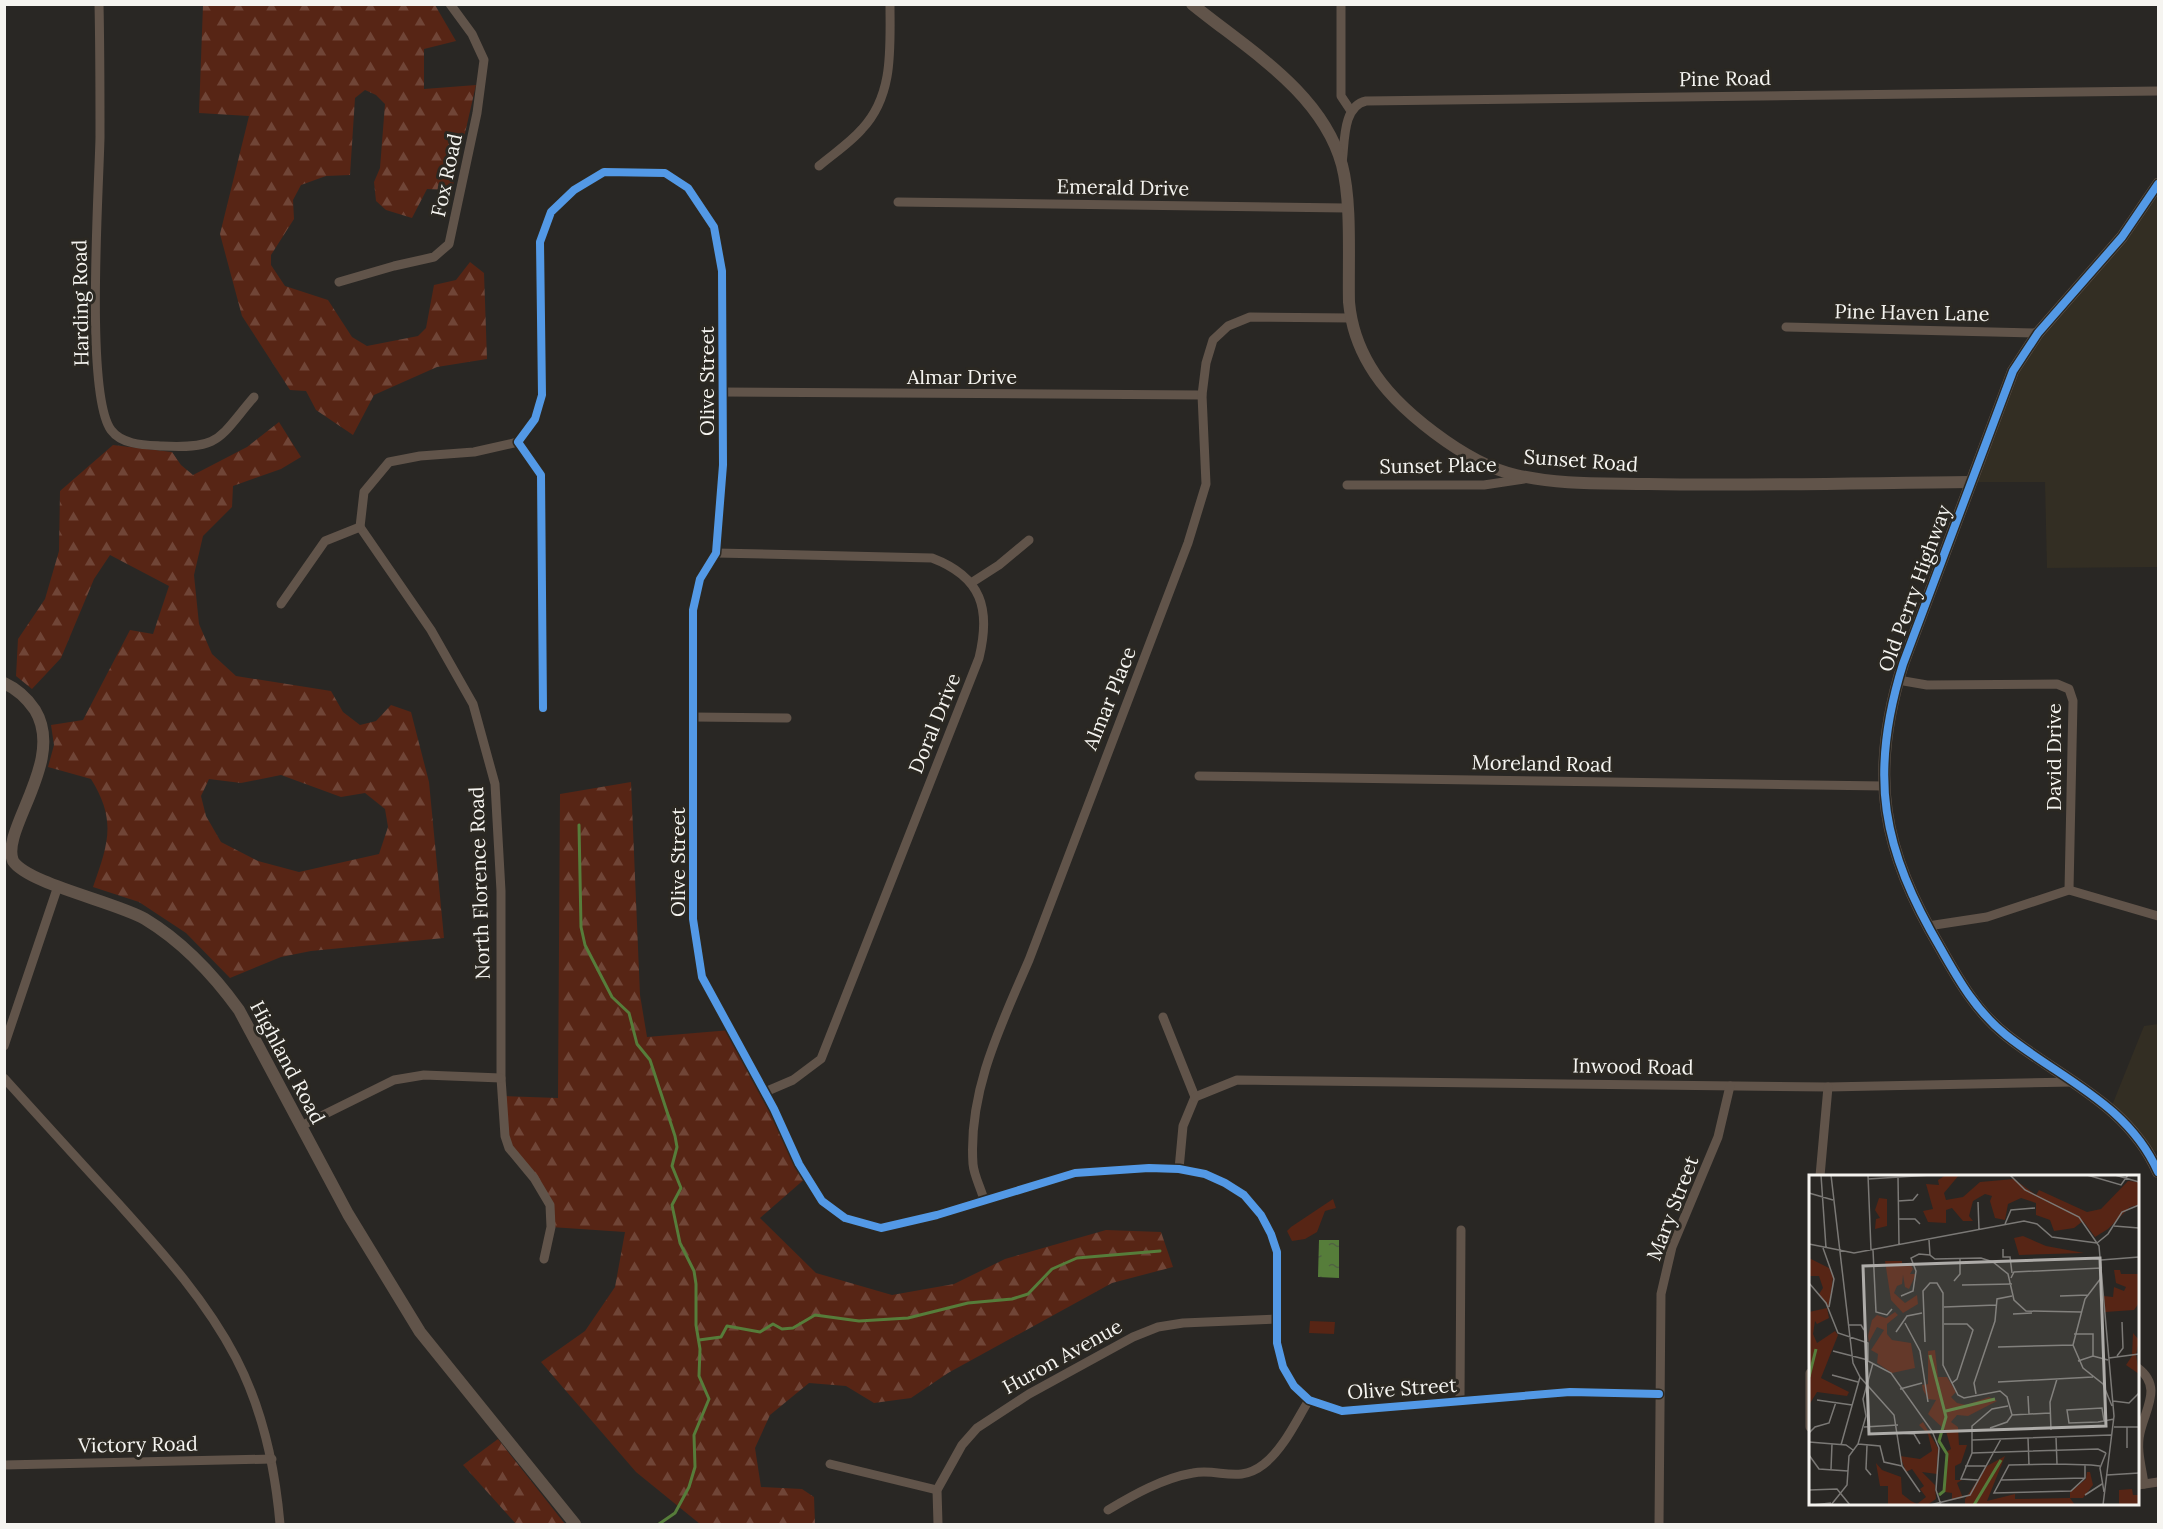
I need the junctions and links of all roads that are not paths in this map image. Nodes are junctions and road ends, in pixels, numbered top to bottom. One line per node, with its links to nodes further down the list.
1 (99, 4): 19 (street, Harding Road)
2 (450, 4): 13 (street, Fox Road)
3 (890, 4): 8 (street)
4 (1192, 4): 9 (street, Sunset Road)
5 (1341, 4): 7 (street)
6 (2158, 91): 7 (street, Pine Road)
7 (1351, 111): 9 (street)
8 (819, 166)
9 (1342, 166): 12 (street, Sunset Road)
10 (2158, 184): 16 (street, Old Perry Highway)
11 (898, 202): 12 (street, Emerald Drive)
12 (1346, 208): 14 (street, Sunset Road)
13 (339, 282)
14 (1351, 318): 18 (street, Almar Place); 21 (street, Sunset Road)
15 (1786, 327): 16 (street, Pine Haven Lane)
16 (2038, 333): 22 (street, Old Perry Highway)
17 (722, 392): 18 (street, Almar Drive); 20 (street, Olive Street); 26 (street, Olive Street)
18 (1202, 395): 54 (street, Almar Place)
19 (254, 397)
20 (518, 442): 24 (street); 31 (street)
21 (1529, 478): 22 (street, Sunset Road); 23 (street, Sunset Place)
22 (1970, 482): 29 (street, Old Perry Highway)
23 (1347, 485)
24 (360, 527): 28 (street); 44 (street, North Florence Road)
25 (1029, 540): 27 (street)
26 (716, 553): 27 (street, Doral Drive); 32 (street, Olive Street)
27 (971, 583): 48 (street, Doral Drive)
28 (281, 604)
29 (1899, 680): 35 (street, Old Perry Highway); 38 (street, David Drive)
30 (4, 683): 36 (street, Highland Road)
31 (543, 708)
32 (693, 717): 33 (street); 48 (street, Olive Street)
33 (787, 718)
34 (1199, 776): 35 (street, Moreland Road)
35 (1884, 786): 40 (street, Old Perry Highway)
36 (8, 856): 37 (street, Highland Road)
37 (58, 886): 42 (street); 50 (street, Highland Road)
38 (2069, 890): 39 (street); 40 (street)
39 (2158, 916)
40 (1928, 926): 45 (street, Old Perry Highway)
41 (1163, 1017): 49 (street)
42 (4, 1046)
43 (4, 1078): 64 (street)
44 (501, 1078): 50 (street); 56 (street, North Florence Road)
45 (2074, 1082): 47 (street, Inwood Road); 52 (street, Old Perry Highway)
46 (1730, 1086): 47 (street, Inwood Road); 49 (street, Inwood Road); 59 (street, Mary Street)
47 (1828, 1087): 53 (street)
48 (765, 1092): 54 (street, Olive Street)
49 (1195, 1097): 51 (street)
50 (301, 1126): 72 (street, Highland Road)
51 (1179, 1169): 54 (street, Olive Street); 57 (street, Olive Street)
52 (2158, 1172)
53 (1820, 1175)
54 (984, 1200)
55 (1461, 1230): 61 (street)
56 (544, 1259)
57 (1277, 1319): 60 (street, Olive Street); 69 (street, Huron Avenue)
58 (2139, 1369): 63 (street)
59 (1659, 1394): 61 (street, Olive Street); 74 (street, Mary Street)
60 (1309, 1400): 61 (street, Olive Street); 70 (street)
61 (1460, 1400)
62 (2139, 1452): 68 (street)
63 (2139, 1452)
64 (272, 1459): 66 (street, Victory Road); 71 (street)
65 (830, 1464): 69 (street)
66 (4, 1465)
67 (2158, 1482): 68 (street)
68 (2141, 1484)
69 (938, 1490): 73 (street, Huron Avenue)
70 (1108, 1510)
71 (280, 1524)
72 (575, 1524)
73 (938, 1524)
74 (1659, 1524)

